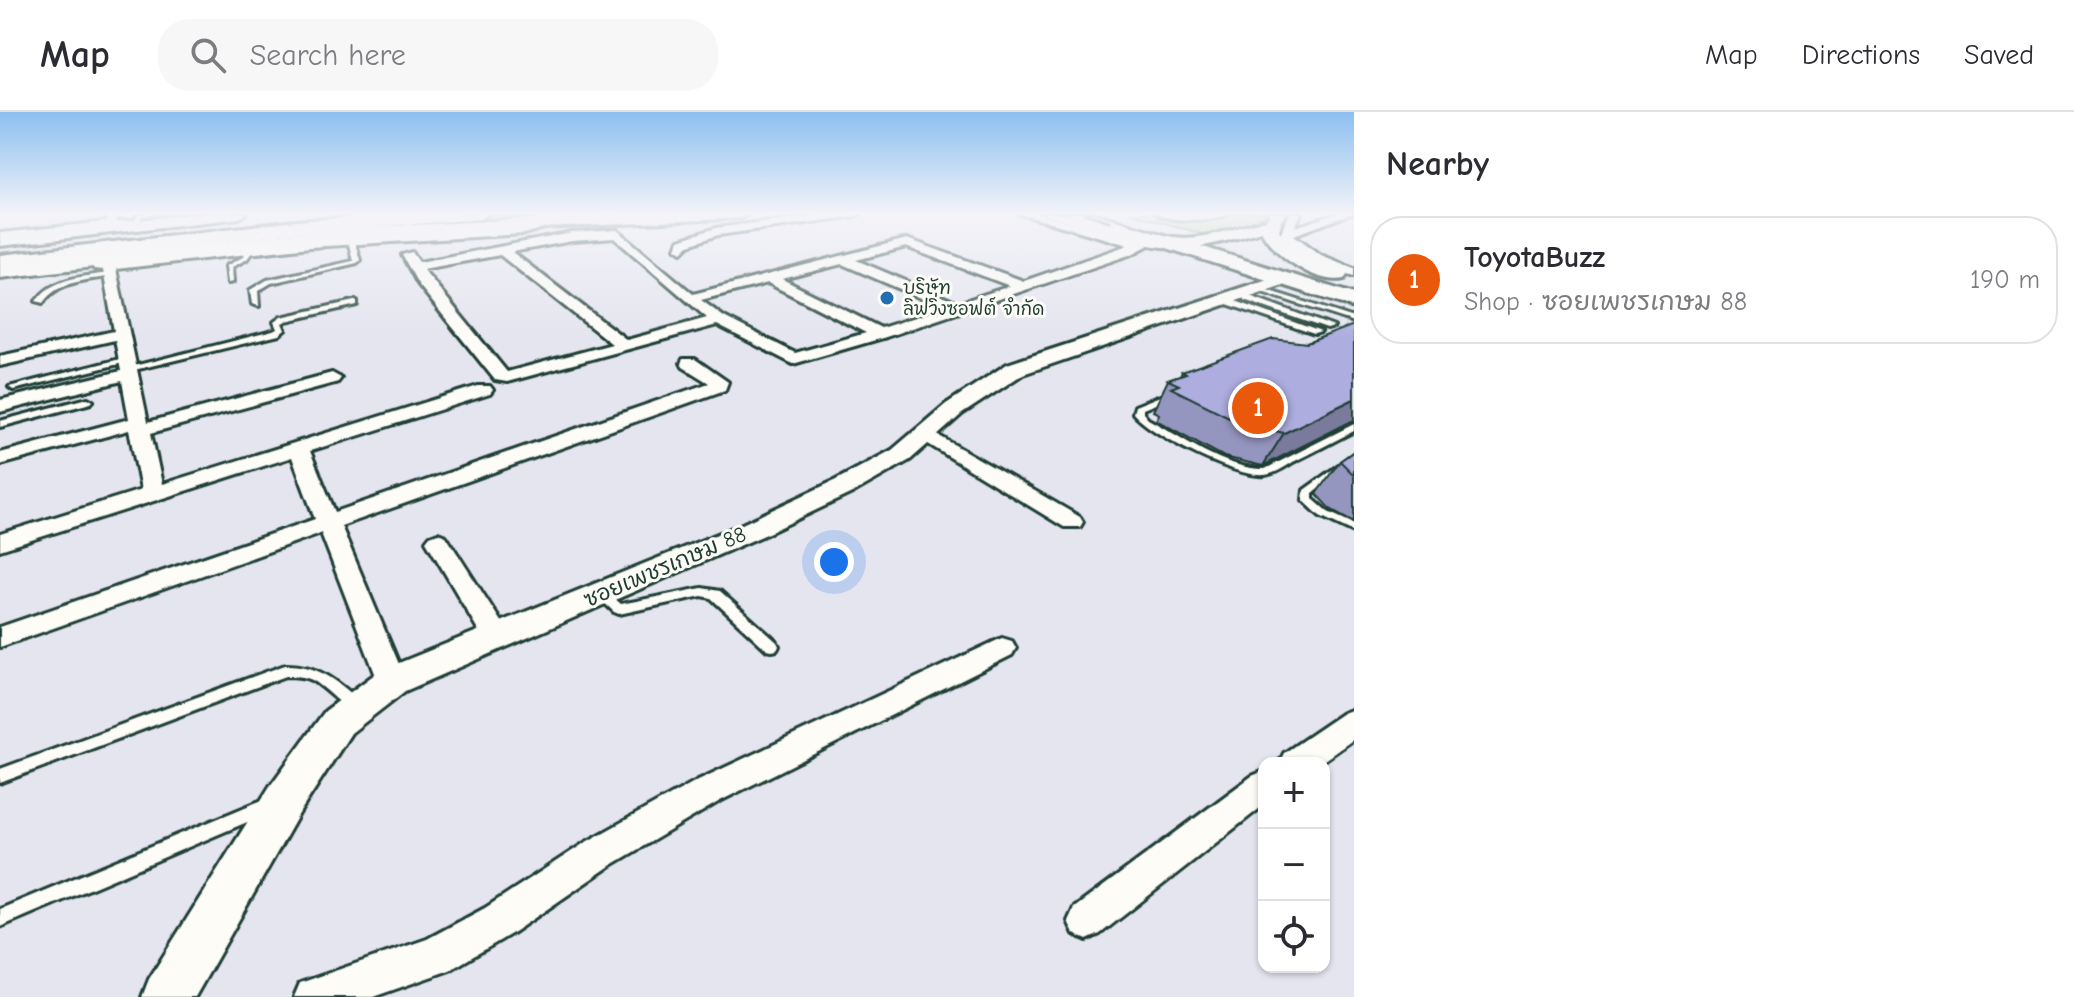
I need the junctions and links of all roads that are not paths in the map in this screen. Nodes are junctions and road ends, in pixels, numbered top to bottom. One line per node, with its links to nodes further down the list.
1 (58, 254): 20 (highway)
2 (197, 254): 23 (main road)
3 (207, 254): 23 (street)
4 (247, 254): 27 (lane)
5 (355, 254): 36 (lane)
6 (409, 254): 22 (street)
7 (485, 254): 22 (street)
8 (507, 254): 45 (street)
9 (640, 254): 32 (street)
10 (861, 254): 19 (street)
11 (938, 254): 29 (street)
12 (1118, 254): 29 (street)
13 (1224, 254): 17 (main road)
14 (1232, 254): 17 (main road)
15 (1294, 254): 28 (main road)
16 (1312, 254): 21 (street)
17 (1240, 258): 28 (main road); 30 (main road)
18 (1354, 258): 21 (street)
19 (842, 259): 26 (street); 37 (street)
20 (0, 261)
21 (1335, 266): 25 (street)
22 (414, 267): 45 (street)
23 (106, 271): 24 (main road); 33 (lane); 43 (street)
24 (0, 272)
25 (1354, 272)
26 (769, 278): 32 (street); 44 (street)
27 (230, 282)
28 (1354, 284)
29 (1024, 286): 37 (street)
30 (1279, 295): 31 (lane); 38 (lane); 38 (main road); 39 (lane); 41 (lane); 58 (street, ซอยเพชรเกษม 88)
31 (1247, 298)
32 (690, 299): 40 (street)
33 (40, 301)
34 (1230, 302): 39 (lane)
35 (354, 303): 48 (lane)
36 (256, 304)
37 (957, 308): 44 (street)
38 (1353, 311)
39 (1261, 313): 42 (lane)
40 (719, 320): 44 (street); 45 (street)
41 (1330, 327)
42 (1317, 332)
43 (122, 334): 46 (street); 48 (street)
44 (880, 334)
45 (625, 346)
46 (0, 361)
47 (689, 363): 64 (street)
48 (130, 367): 50 (lane); 54 (street); 56 (street)
49 (332, 378): 56 (street)
50 (13, 387)
51 (484, 390): 59 (street)
52 (1182, 391): 57 (lane)
53 (88, 401): 55 (lane)
54 (0, 406)
55 (0, 424)
56 (138, 426): 61 (street); 62 (street)
57 (1354, 427)
58 (927, 435): 63 (street); 68 (street, ซอยเพชรเกษม 88)
59 (299, 450): 62 (street); 64 (street)
60 (1354, 457): 65 (lane)
61 (0, 459)
62 (153, 495): 67 (street)
63 (1072, 522)
64 (329, 524): 69 (street); 73 (street)
65 (1354, 528)
66 (438, 541): 70 (street)
67 (0, 542)
68 (601, 594): 70 (street, ซอยเพชรเกษม 88); 71 (lane)
69 (0, 637)
70 (497, 638): 73 (street, ซอยเพชรเกษม 88)
71 (772, 646)
72 (1002, 648): 83 (street)
73 (392, 681): 74 (street, ซอยเพชรเกษม 88)
74 (357, 707): 77 (lane); 79 (street, ซอยเพชรเกษม 88)
75 (1348, 734): 76 (street)
76 (1306, 757)
77 (0, 776)
78 (1258, 791): 81 (street)
79 (285, 799): 80 (lane); 82 (street, ซอยเพชรเกษม 88)
80 (0, 918)
81 (1087, 921)
82 (167, 997)
83 (314, 997)

